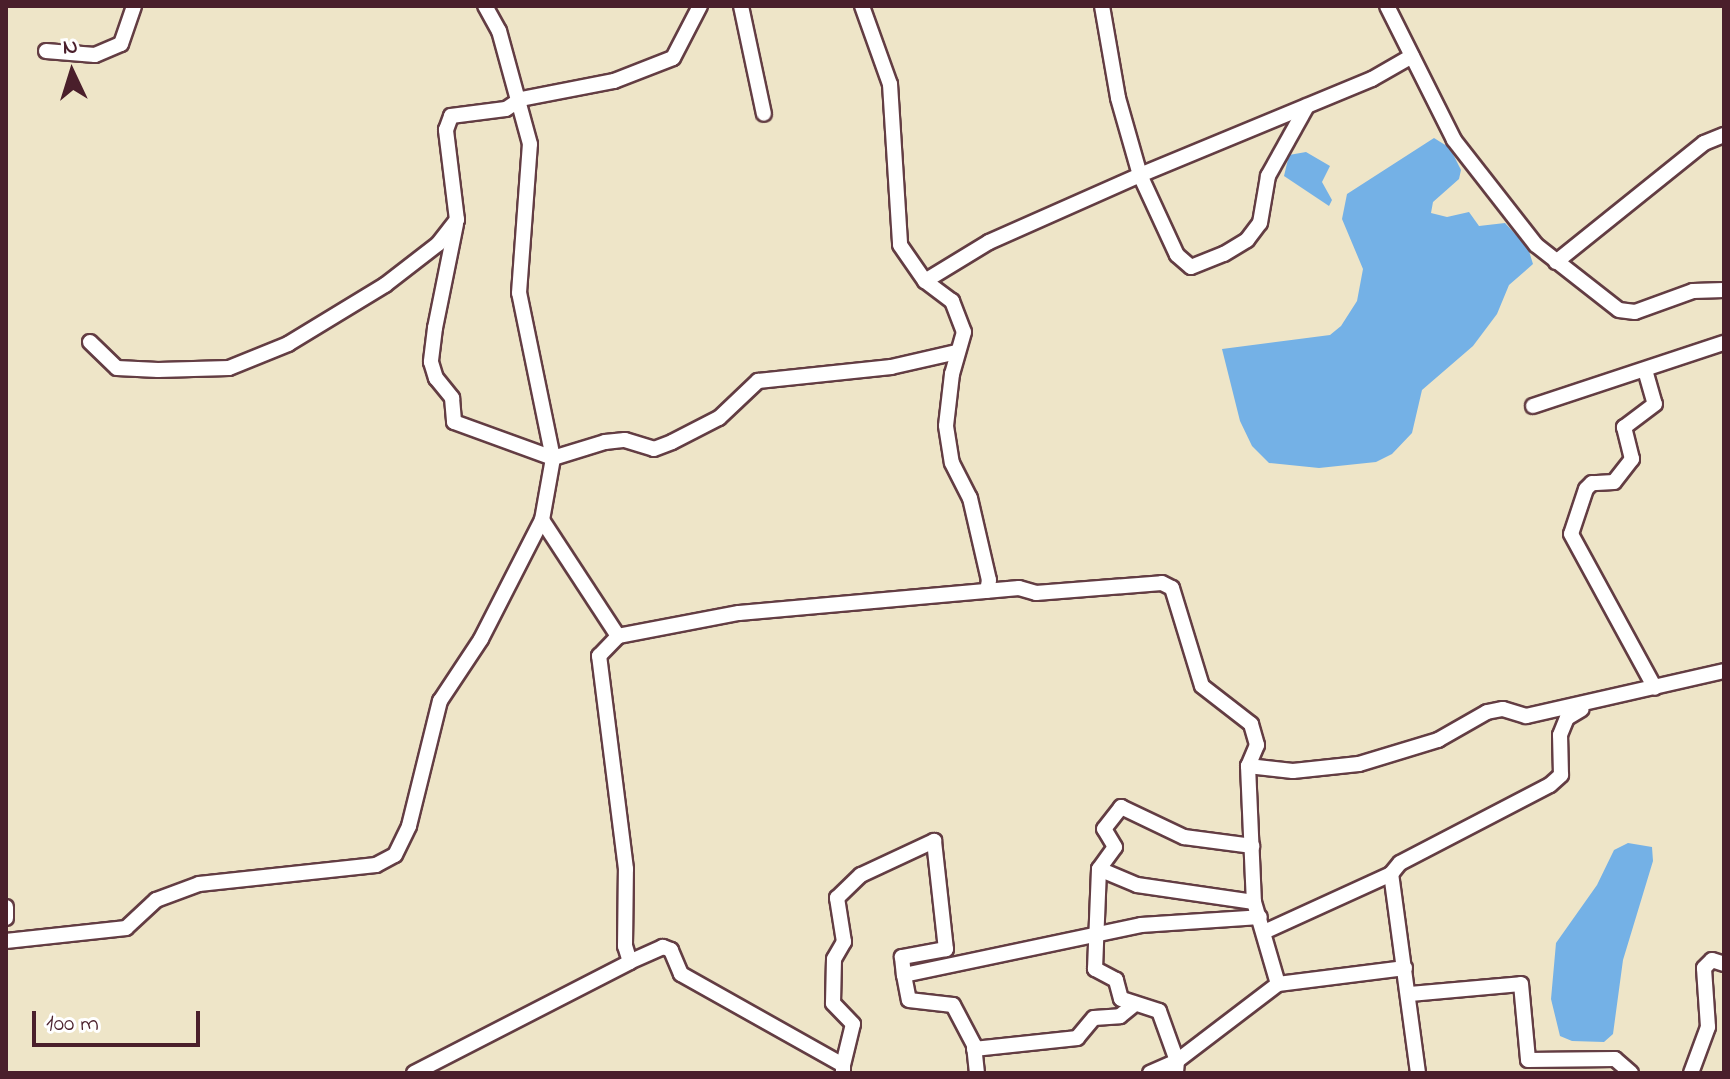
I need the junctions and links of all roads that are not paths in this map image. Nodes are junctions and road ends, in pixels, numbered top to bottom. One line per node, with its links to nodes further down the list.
1 (134, 6): 8 (street)
2 (485, 6): 10 (street)
3 (700, 6): 10 (street)
4 (741, 6): 12 (street)
5 (862, 6): 17 (street)
6 (1102, 6): 14 (street)
7 (1387, 6): 9 (street)
8 (46, 51)
9 (1412, 56): 11 (street); 16 (street)
10 (521, 99): 15 (street); 24 (street)
11 (1307, 106): 14 (street); 14 (street)
12 (764, 114)
13 (1724, 135): 16 (street)
14 (1140, 175): 17 (street)
15 (457, 220): 19 (street); 24 (street)
16 (1556, 262): 18 (street)
17 (925, 281): 21 (street)
18 (1724, 290)
19 (90, 342)
20 (1724, 343): 22 (street)
21 (957, 352): 24 (street); 26 (street)
22 (1645, 370): 23 (street); 29 (street)
23 (1533, 406)
24 (553, 458): 25 (street)
25 (542, 520): 27 (street); 39 (street)
26 (987, 591): 27 (street); 31 (street)
27 (618, 636): 40 (street)
28 (1724, 671): 29 (street)
29 (1655, 688): 30 (street)
30 (1590, 704): 31 (street); 34 (street)
31 (1248, 766): 32 (street)
32 (1252, 846): 33 (street); 36 (street)
33 (1099, 869): 36 (street); 38 (street)
34 (1391, 874): 36 (street); 42 (street)
35 (6, 907): 37 (street)
36 (1259, 917): 38 (street); 44 (street)
37 (6, 918)
38 (1094, 937): 43 (street); 46 (street)
39 (6, 941)
40 (630, 962): 48 (street); 50 (street)
41 (1724, 964): 55 (street)
42 (1405, 968): 44 (street); 45 (street)
43 (904, 975): 47 (street); 48 (street)
44 (1278, 984): 49 (street)
45 (1410, 994): 53 (street); 54 (street)
46 (1135, 1004): 47 (street); 49 (street)
47 (974, 1049): 51 (street)
48 (843, 1069)
49 (1180, 1069): 52 (street)
50 (414, 1073)
51 (977, 1073)
52 (1150, 1073)
53 (1418, 1073)
54 (1631, 1073)
55 (1691, 1073)

